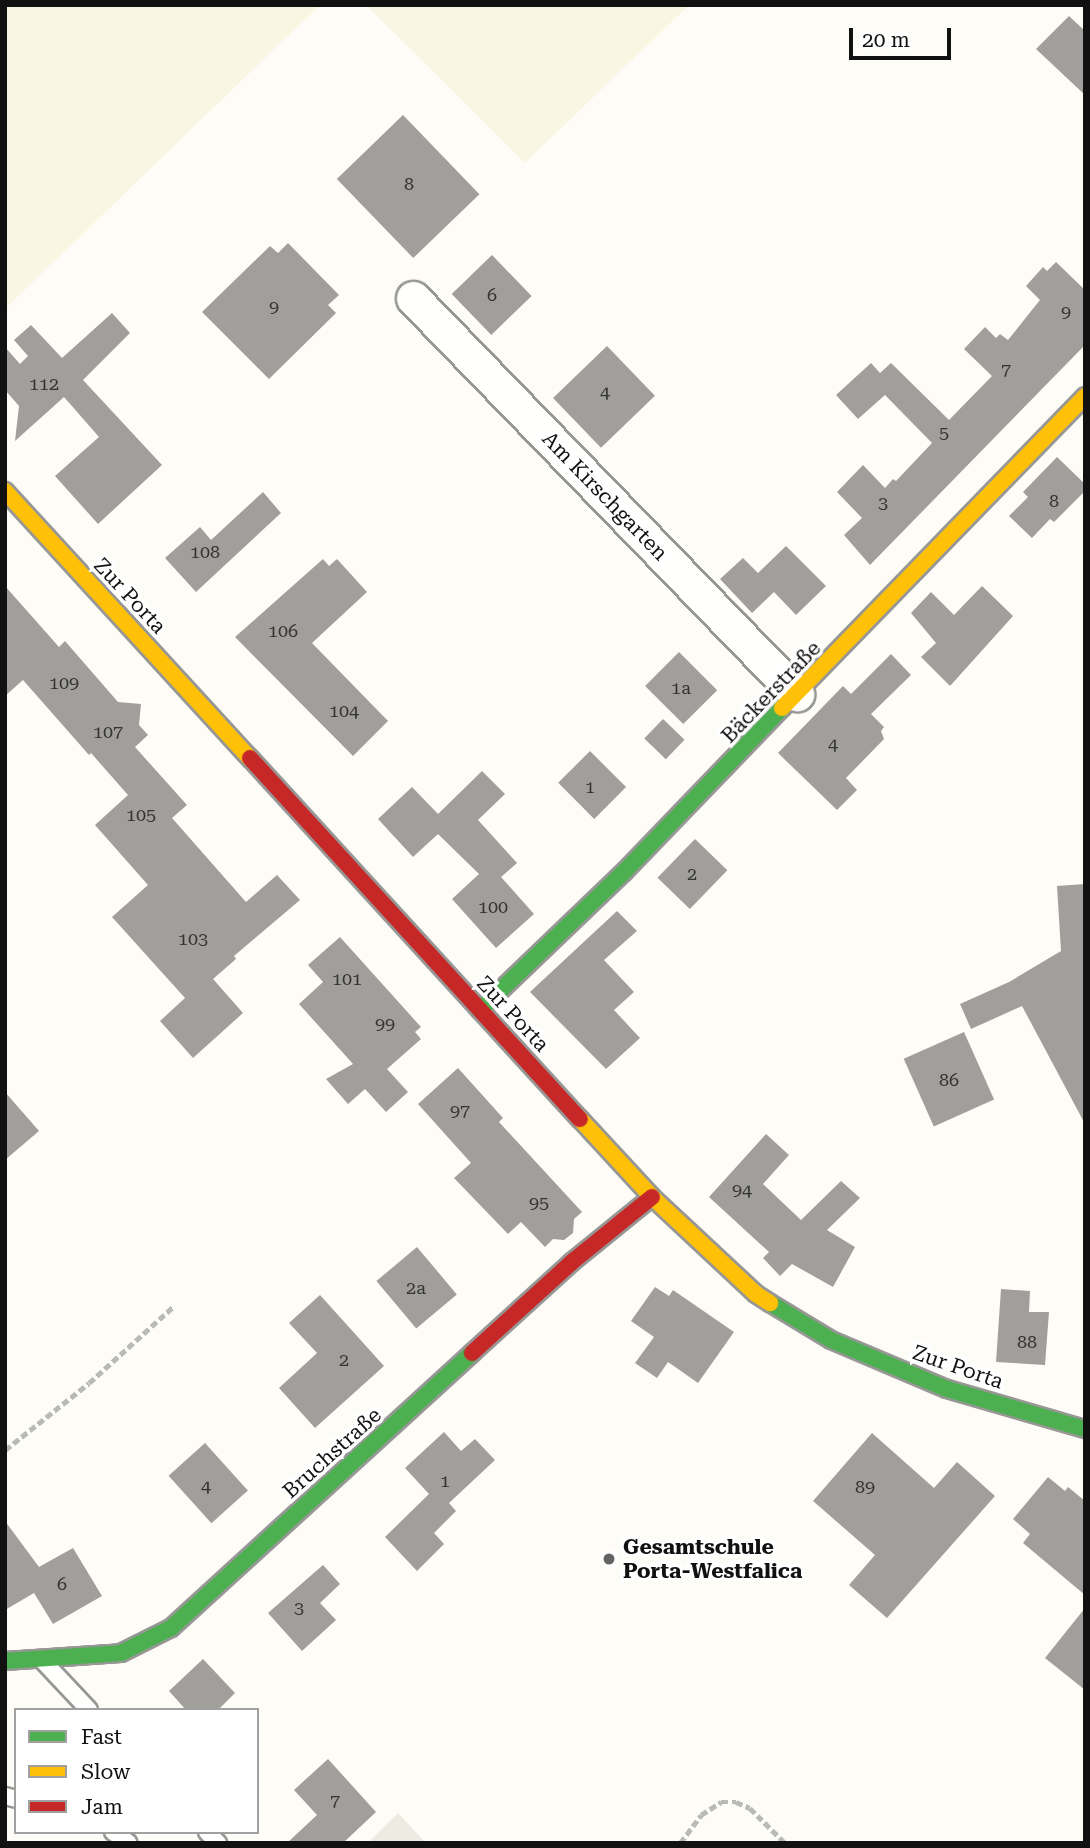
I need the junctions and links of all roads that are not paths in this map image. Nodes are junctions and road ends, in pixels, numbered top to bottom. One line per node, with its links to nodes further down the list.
1 (413, 298): 4 (street, Am Kirschgarten)
2 (1085, 396): 4 (street, Bäckerstraße)
3 (5, 491): 5 (street, Zur Porta)
4 (797, 695): 5 (street, Bäckerstraße)
5 (480, 1010): 6 (street, Zur Porta)
6 (652, 1197): 7 (street, Zur Porta); 8 (street, Bruchstraße)
7 (1085, 1429)
8 (42, 1660): 9 (street, Bruchstraße); 10 (lane)
9 (5, 1661)
10 (87, 1708)

